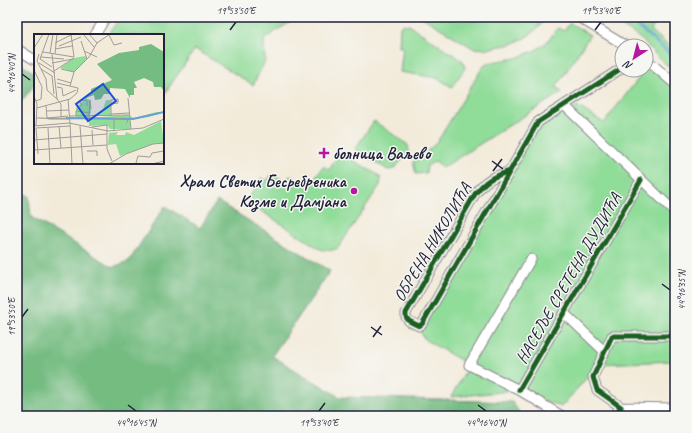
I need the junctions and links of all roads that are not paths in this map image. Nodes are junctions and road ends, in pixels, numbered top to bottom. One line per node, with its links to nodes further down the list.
1 (106, 17): 3 (street)
2 (578, 17): 4 (street)
3 (96, 34)
4 (614, 39)
5 (17, 49): 6 (street)
6 (34, 59)
7 (654, 66): 9 (street)
8 (614, 73): 10 (street, ОБРЕНА НИКОЛИЋА)
9 (675, 84)
10 (564, 105): 11 (street, ОБРЕНА НИКОЛИЋА); 12 (street)
11 (510, 171): 11 (street, ОБРЕНА НИКОЛИЋА)
12 (641, 180): 13 (street); 15 (street, НАСЕЉЕ СРЕТЕНА ДУДИЋА)
13 (675, 212)
14 (531, 259): 18 (street)
15 (564, 314): 17 (street, НАСЕЉЕ СРЕТЕНА ДУДИЋА); 18 (street, НАСЕЉЕ СРЕТЕНА ДУДИЋА)
16 (675, 336): 17 (street)
17 (605, 352): 19 (street)
18 (519, 390): 21 (street)
19 (621, 407): 20 (street); 22 (street)
20 (675, 408)
21 (562, 416)
22 (614, 416)

